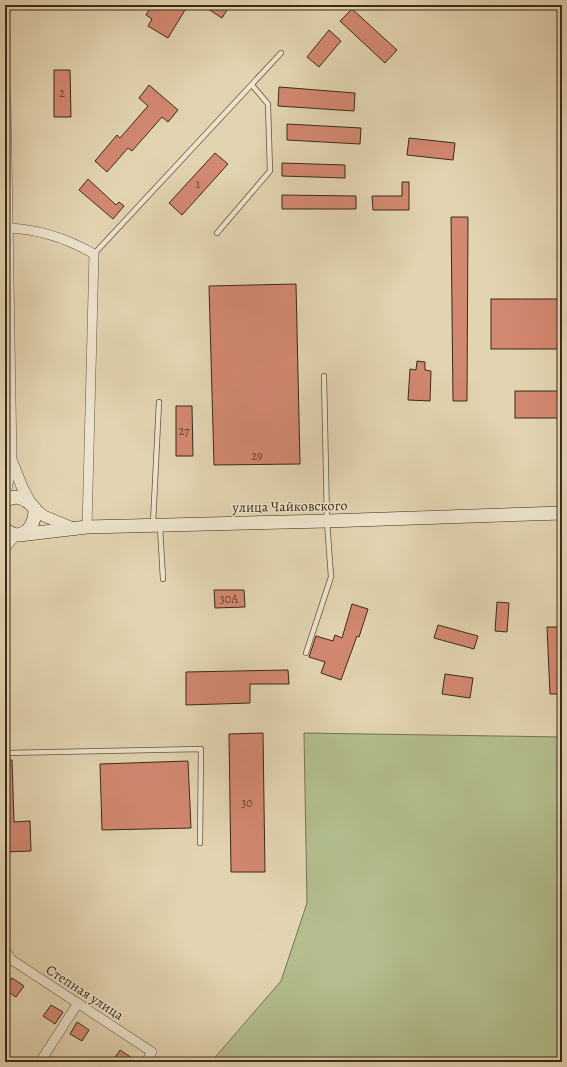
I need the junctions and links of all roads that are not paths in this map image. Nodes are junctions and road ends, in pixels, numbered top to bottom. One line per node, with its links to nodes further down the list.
1 (281, 53): 2 (lane)
2 (252, 85): 6 (lane); 7 (lane)
3 (5, 98): 4 (street)
4 (5, 108): 5 (street)
5 (8, 228): 7 (street); 10 (street)
6 (217, 233)
7 (94, 254): 17 (street)
8 (324, 376): 15 (lane)
9 (159, 402): 16 (lane)
10 (12, 460): 11 (street); 13 (street)
11 (5, 496)
12 (5, 501): 13 (main road)
13 (33, 506): 18 (street); 19 (main road)
14 (562, 513): 15 (main road, улица Чайковского)
15 (326, 522): 16 (main road, улица Чайковского); 22 (lane)
16 (156, 525): 17 (main road, улица Чайковского); 21 (lane)
17 (87, 527): 18 (main road, улица Чайковского)
18 (74, 528): 19 (main road, улица Чайковского)
19 (11, 534): 20 (street)
20 (5, 547)
21 (163, 579)
22 (306, 653)
23 (5, 753): 24 (lane)
24 (200, 843)
25 (6, 958): 26 (street, Степная улица)
26 (78, 1003): 27 (street); 28 (street, Степная улица)
27 (40, 1062)
28 (148, 1062)

